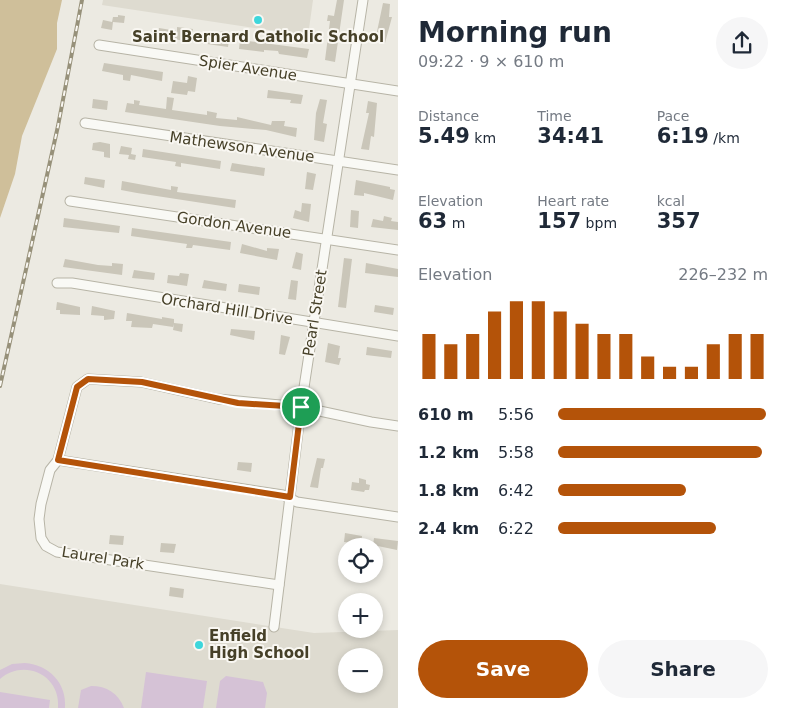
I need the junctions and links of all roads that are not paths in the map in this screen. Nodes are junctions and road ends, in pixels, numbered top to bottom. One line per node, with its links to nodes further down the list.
1 (363, 0): 3 (street, Pearl Street)
2 (98, 45): 3 (street, Spier Avenue)
3 (351, 84): 4 (street, Spier Avenue); 6 (street, Pearl Street)
4 (398, 91)
5 (85, 123): 6 (street, Mathewson Avenue)
6 (338, 161): 7 (street, Mathewson Avenue); 9 (street, Pearl Street)
7 (398, 170)
8 (70, 201): 9 (street, Gordon Avenue)
9 (326, 238): 10 (street, Gordon Avenue); 12 (street, Pearl Street)
10 (398, 250)
11 (57, 284): 12 (street, Orchard Hill Drive)
12 (313, 323): 13 (street, Orchard Hill Drive); 14 (street, Pearl Street)
13 (398, 336)
14 (301, 407): 15 (street); 16 (street, Laurel Park); 17 (street, Pearl Street)
15 (398, 426)
16 (58, 460): 17 (street); 19 (street, Laurel Park)
17 (290, 497): 18 (street); 19 (street, Pearl Street)
18 (398, 517)
19 (279, 586): 20 (street, Pearl Street)
20 (274, 628)

